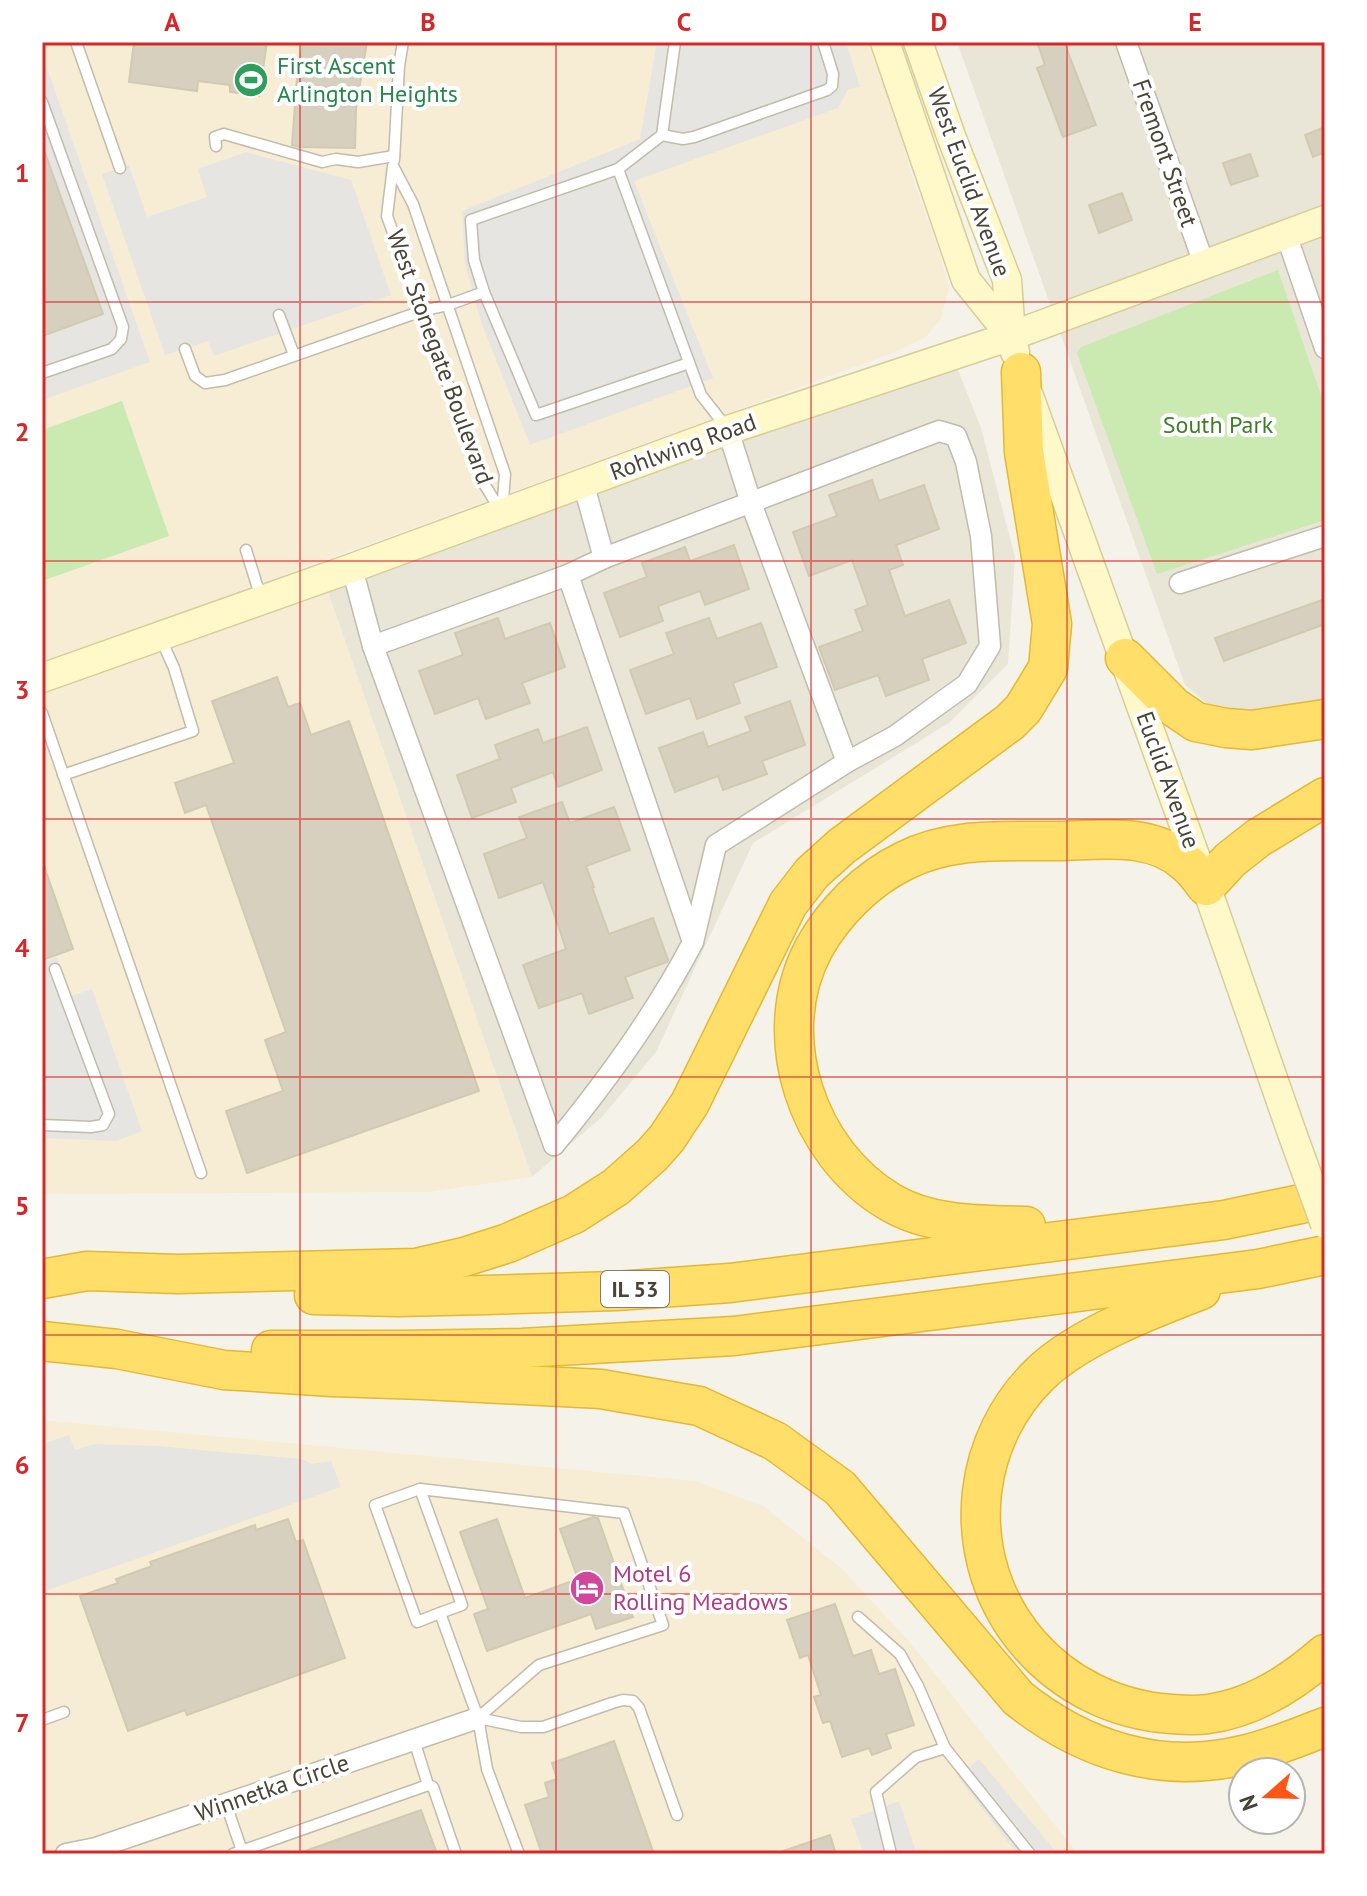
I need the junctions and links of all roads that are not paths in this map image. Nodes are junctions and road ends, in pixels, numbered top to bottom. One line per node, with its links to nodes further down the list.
1 (76, 42): 12 (lane)
2 (403, 42): 11 (lane, West Stonegate Boulevard)
3 (675, 42): 9 (lane)
4 (823, 42): 9 (lane)
5 (885, 42): 21 (main road, West Euclid Avenue)
6 (918, 42): 21 (main road, West Euclid Avenue)
7 (1126, 42): 16 (street, Fremont Street)
8 (42, 102): 27 (lane)
9 (662, 135): 13 (lane)
10 (216, 146): 11 (lane)
11 (394, 161): 18 (lane, West Stonegate Boulevard); 19 (lane, West Stonegate Boulevard)
12 (120, 168)
13 (618, 169): 17 (lane); 25 (lane)
14 (1325, 220): 15 (main road, Rohlwing Road)
15 (1286, 234): 16 (main road, Rohlwing Road); 22 (street)
16 (1204, 264): 21 (main road, Rohlwing Road)
17 (484, 292): 18 (lane); 25 (lane)
18 (448, 305): 19 (lane); 31 (lane, West Stonegate Boulevard)
19 (422, 311): 24 (lane); 31 (lane, West Stonegate Boulevard)
20 (279, 315): 24 (lane)
21 (1011, 336): 26 (main road, Euclid Avenue); 28 (main road, Rohlwing Road)
22 (1325, 348)
23 (185, 349): 24 (lane)
24 (294, 355)
25 (689, 363): 28 (lane)
26 (1021, 372): 41 (main road, Euclid Avenue); 57 (highway)
27 (42, 373)
28 (728, 430): 29 (main road, Rohlwing Road); 30 (street)
29 (583, 482): 31 (main road, Rohlwing Road); 34 (street)
30 (751, 503): 34 (street); 45 (street); 45 (street)
31 (502, 513): 35 (main road, Rohlwing Road)
32 (1325, 536): 37 (street)
33 (246, 550): 38 (lane)
34 (604, 558): 36 (street)
35 (352, 568): 38 (main road, Rohlwing Road); 40 (street)
36 (568, 575): 40 (street); 49 (street)
37 (1180, 583)
38 (262, 600): 39 (main road, Rohlwing Road)
39 (159, 636): 42 (main road, Rohlwing Road); 46 (lane)
40 (373, 646): 49 (street)
41 (1125, 658): 44 (highway); 48 (main road, Euclid Avenue)
42 (42, 678)
43 (42, 713): 46 (lane)
44 (1325, 719)
45 (847, 762): 49 (street)
46 (63, 775): 52 (lane)
47 (1325, 797): 48 (highway)
48 (1206, 886): 53 (main road, Euclid Avenue, bridge); 54 (highway)
49 (693, 942)
50 (55, 969): 51 (lane)
51 (42, 1125)
52 (201, 1173)
53 (1317, 1206): 54 (highway, IL 53)
54 (1224, 1220): 58 (highway, IL 53)
55 (1325, 1255): 56 (highway, IL 53)
56 (1258, 1269): 60 (highway, IL 53); 64 (highway)
57 (42, 1279)
58 (42, 1286)
59 (42, 1341): 60 (highway, IL 53)
60 (117, 1349): 68 (highway)
61 (420, 1489): 62 (lane); 62 (lane); 66 (lane)
62 (440, 1613): 66 (lane)
63 (858, 1617): 70 (lane)
64 (1325, 1654)
65 (64, 1712): 67 (lane)
66 (478, 1718): 69 (street, Winnetka Circle); 73 (lane); 77 (lane)
67 (42, 1720)
68 (1325, 1727)
69 (414, 1740): 71 (lane); 72 (street, Winnetka Circle)
70 (945, 1748): 78 (lane); 79 (lane)
71 (428, 1785): 74 (lane); 76 (lane)
72 (226, 1804): 74 (lane); 75 (street, Winnetka Circle)
73 (677, 1815)
74 (238, 1852)
75 (66, 1854)
76 (456, 1854)
77 (519, 1854)
78 (891, 1854)
79 (1030, 1854)

